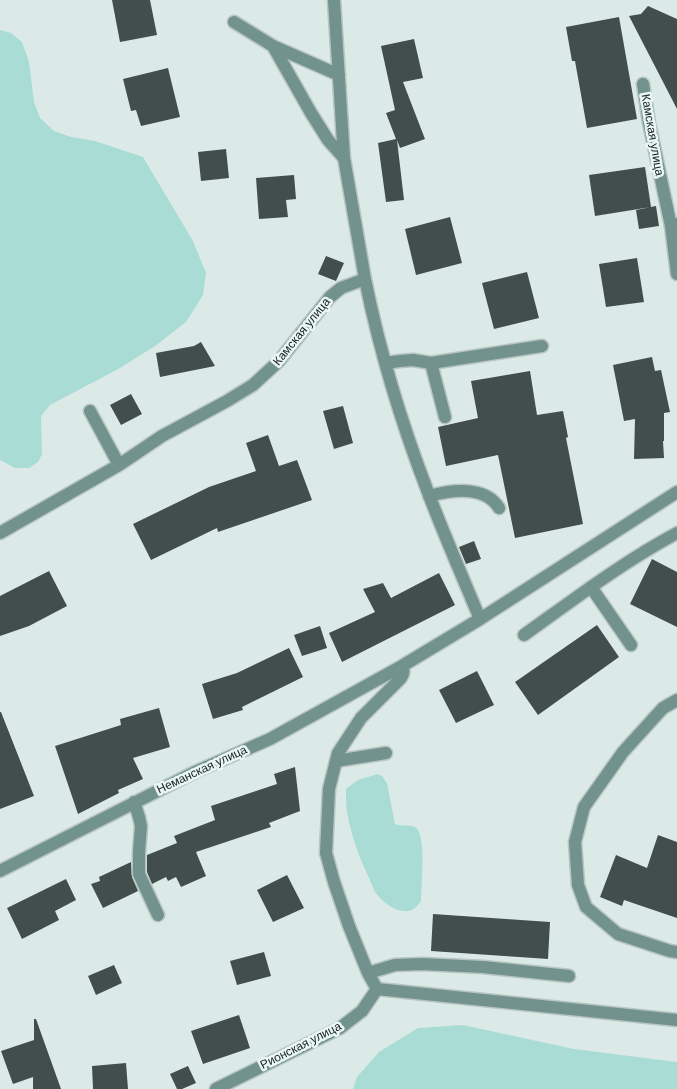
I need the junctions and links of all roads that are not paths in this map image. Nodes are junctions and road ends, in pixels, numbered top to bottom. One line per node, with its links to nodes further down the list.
1 (334, 0): 4 (lane)
2 (234, 22): 3 (lane)
3 (273, 46): 4 (lane); 6 (lane)
4 (339, 75): 6 (lane)
5 (643, 84): 7 (lane, Камская улица)
6 (344, 158): 9 (lane)
7 (674, 225): 8 (lane, Камская улица)
8 (677, 274)
9 (366, 279): 11 (lane); 15 (lane, Камская улица)
10 (542, 346): 12 (lane)
11 (385, 363): 12 (lane); 17 (lane)
12 (431, 363): 14 (lane)
13 (90, 412): 15 (lane)
14 (445, 417)
15 (118, 465): 19 (lane, Камская улица)
16 (677, 492): 22 (lane, Неманская улица)
17 (429, 496): 18 (lane); 22 (lane)
18 (499, 508)
19 (0, 533)
20 (677, 533): 21 (lane)
21 (591, 587): 23 (lane); 24 (lane)
22 (480, 619): 25 (lane, Неманская улица)
23 (524, 635)
24 (631, 645)
25 (402, 666): 28 (lane); 29 (lane, Неманская улица)
26 (677, 700): 32 (lane)
27 (386, 753): 28 (lane)
28 (336, 761): 33 (lane)
29 (134, 802): 30 (lane, Неманская улица); 31 (lane)
30 (0, 871)
31 (158, 915)
32 (677, 952)
33 (368, 973): 34 (lane); 35 (lane)
34 (569, 976)
35 (377, 989): 36 (lane); 37 (lane, Рионская улица)
36 (677, 1020)
37 (216, 1089)

